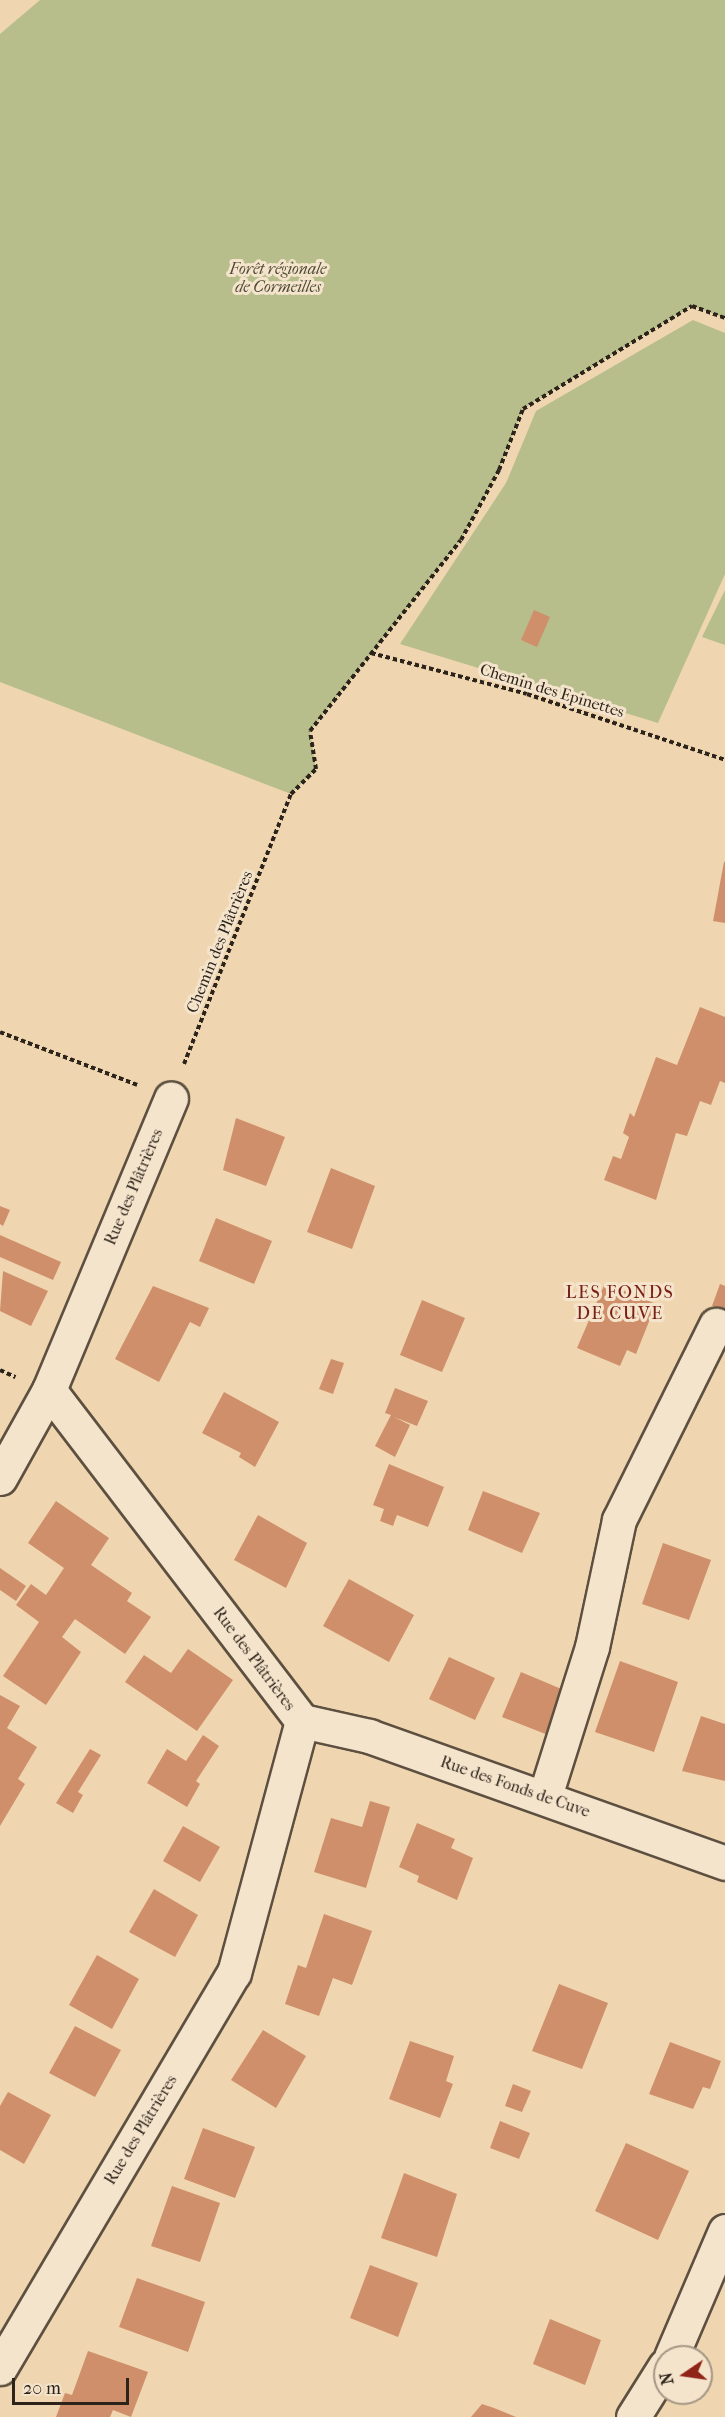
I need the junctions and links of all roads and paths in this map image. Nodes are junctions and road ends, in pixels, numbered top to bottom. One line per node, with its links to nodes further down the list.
1 (725, 318): 2 (path)
2 (371, 653): 3 (path, Chemin des Epinettes); 5 (path, Chemin des Plâtrières)
3 (725, 759)
4 (0, 1032): 5 (path)
5 (171, 1098): 7 (street, Rue des Plâtrières)
6 (716, 1325): 10 (street)
7 (49, 1390): 8 (street); 9 (street, Rue des Plâtrières)
8 (0, 1478)
9 (302, 1721): 10 (street, Rue des Fonds de Cuve); 14 (street, Rue des Plâtrières)
10 (545, 1796): 11 (street, Rue des Fonds de Cuve)
11 (725, 1863)
12 (725, 2231): 13 (street)
13 (676, 2345)
14 (0, 2368)
15 (653, 2385): 16 (street)
16 (633, 2417)

